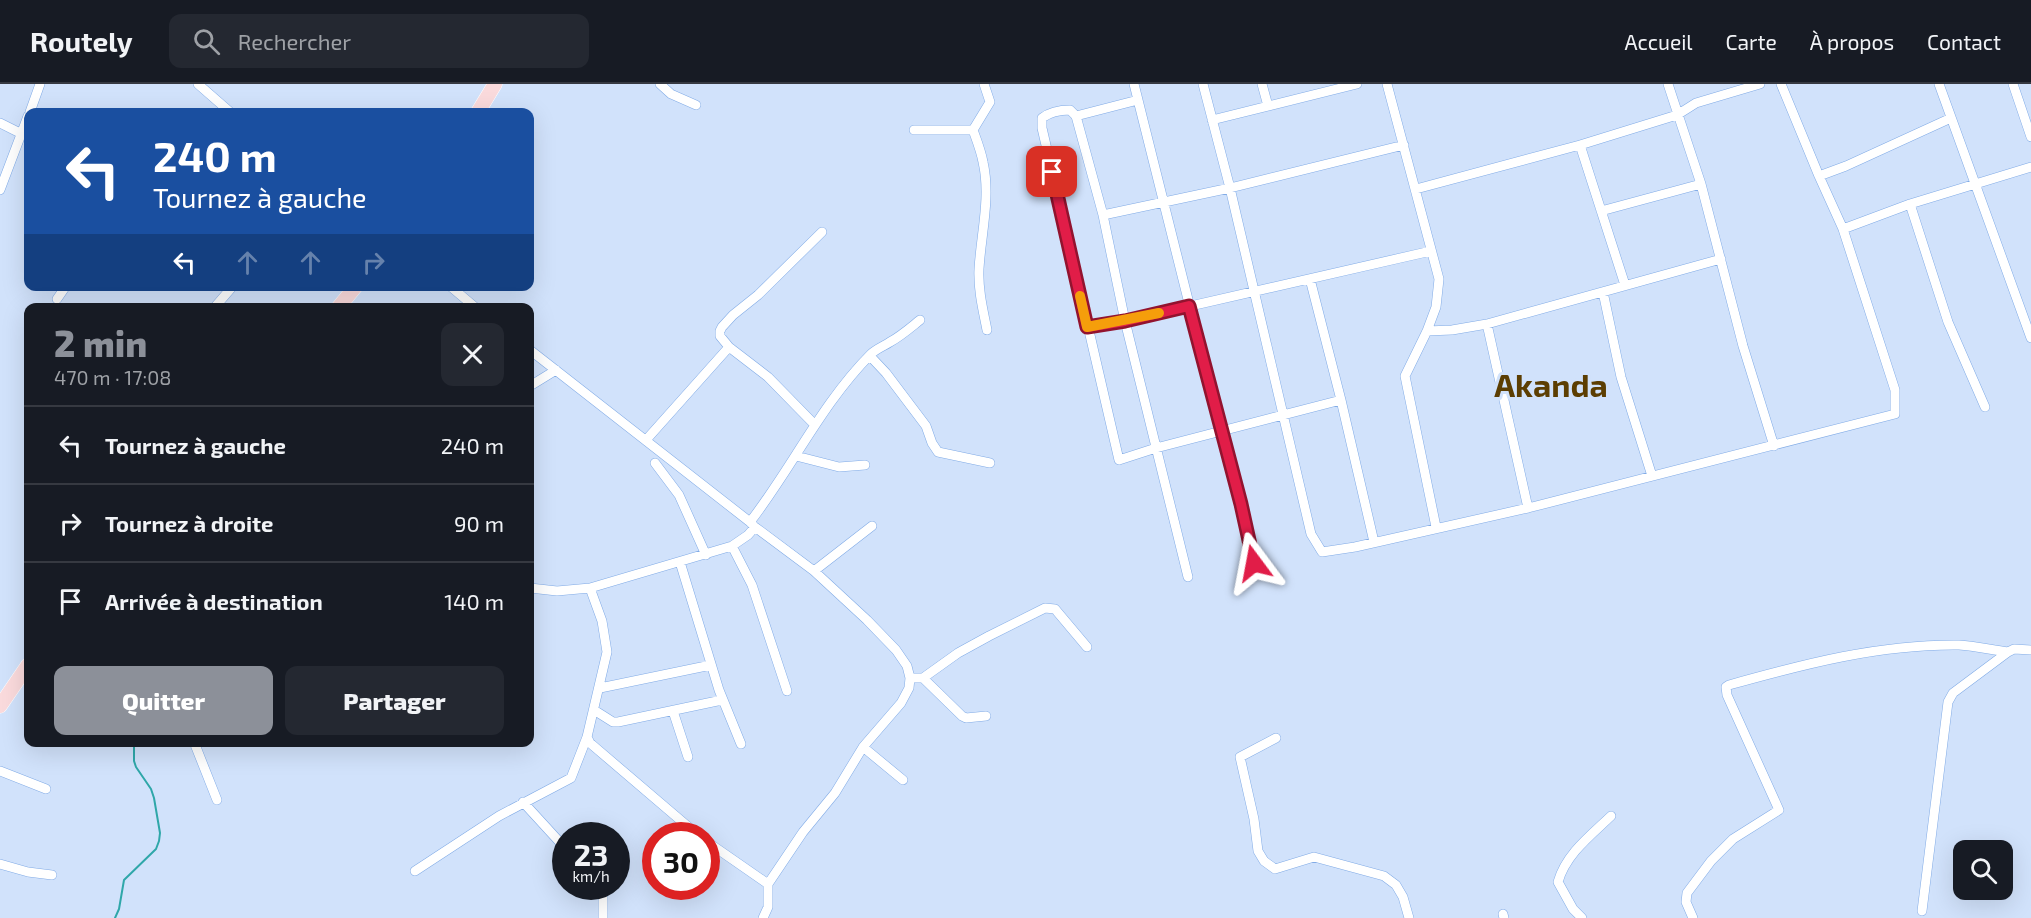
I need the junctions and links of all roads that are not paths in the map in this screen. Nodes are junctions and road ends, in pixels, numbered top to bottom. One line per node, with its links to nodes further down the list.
1 (40, 84): 19 (street)
2 (198, 84): 20 (street)
3 (495, 84): 21 (main road)
4 (660, 84): 17 (street)
5 (984, 84): 29 (street)
6 (1134, 84): 16 (street)
7 (1203, 84): 25 (street)
8 (1262, 84): 18 (street)
9 (1357, 84): 18 (street)
10 (1387, 84): 33 (street)
11 (1668, 84): 22 (street)
12 (1760, 84): 22 (street)
13 (1781, 84): 35 (street)
14 (1939, 84): 24 (street)
15 (2013, 84): 31 (street)
16 (1138, 100): 23 (street); 41 (street)
17 (696, 105)
18 (1268, 106): 25 (street)
19 (31, 108)
20 (222, 108)
21 (480, 108)
22 (1677, 115): 32 (street); 36 (street)
23 (1076, 116): 44 (street); 65 (street)
24 (1951, 118): 35 (street); 37 (street)
25 (1212, 120): 38 (street)
26 (0, 123): 30 (street)
27 (24, 128): 30 (street)
28 (914, 130): 29 (street)
29 (974, 130): 66 (street)
30 (22, 134): 40 (street)
31 (2031, 137)
32 (1580, 145): 39 (street); 43 (street)
33 (1404, 146): 38 (street); 39 (street)
34 (2031, 167): 37 (street)
35 (1819, 176): 45 (street)
36 (1701, 184): 43 (street); 48 (street)
37 (1975, 184): 42 (street); 68 (street)
38 (1230, 188): 41 (street); 55 (street)
39 (1416, 189): 47 (street)
40 (0, 190)
41 (1163, 201): 44 (street); 61 (street)
42 (1910, 204): 45 (street); 75 (street)
43 (1601, 211): 50 (street)
44 (1102, 215): 63 (street)
45 (1843, 229): 80 (street)
46 (822, 232): 69 (street)
47 (1431, 251): 49 (street); 67 (street)
48 (1721, 259): 50 (street); 80 (street)
49 (1310, 279): 55 (street); 74 (street)
50 (1625, 285): 56 (street)
51 (63, 291): 57 (street)
52 (228, 291): 58 (street)
53 (352, 291): 59 (main road)
54 (456, 291): 60 (street)
55 (1253, 292): 61 (street); 76 (street)
56 (1603, 292): 64 (street); 86 (street)
57 (57, 299)
58 (218, 303)
59 (342, 303)
60 (470, 303)
61 (1189, 306): 63 (street); 78 (street)
62 (920, 320): 71 (street)
63 (1125, 321): 65 (street); 81 (street)
64 (1487, 324): 67 (street); 87 (street)
65 (1087, 327): 81 (street)
66 (987, 330)
67 (1427, 331): 90 (street)
68 (2031, 338)
69 (729, 347): 77 (street); 79 (street)
70 (534, 353): 72 (street)
71 (870, 356): 77 (street); 84 (street)
72 (556, 370): 73 (street); 79 (street)
73 (534, 384)
74 (1341, 400): 76 (street); 91 (street)
75 (1985, 408)
76 (1284, 416): 78 (street); 91 (street)
77 (815, 425): 82 (street)
78 (1222, 431): 81 (street); 95 (street)
79 (646, 440): 88 (street)
80 (1774, 446): 86 (street)
81 (1156, 447): 97 (street)
82 (796, 456): 85 (street); 88 (street)
83 (655, 463): 93 (street)
84 (990, 463)
85 (865, 465)
86 (1652, 476): 87 (street)
87 (1528, 508): 90 (street)
88 (752, 524): 92 (street); 96 (street)
89 (872, 526): 96 (street)
90 (1436, 527): 91 (street)
91 (1374, 542)
92 (732, 546): 93 (street); 108 (street)
93 (706, 555): 94 (street)
94 (680, 562): 99 (street); 103 (street)
95 (1254, 563)
96 (814, 571): 105 (street)
97 (1188, 577)
98 (534, 588): 99 (street)
99 (590, 588): 107 (street)
100 (1087, 647): 106 (street)
101 (2031, 650): 102 (street)
102 (2008, 652): 134 (street); 139 (street)
103 (711, 665): 107 (street); 109 (street)
104 (24, 671): 110 (main road)
105 (910, 678): 106 (street); 118 (street)
106 (923, 678): 113 (street)
107 (600, 688): 111 (street)
108 (787, 691)
109 (722, 700): 112 (street); 116 (street)
110 (0, 706)
111 (594, 710): 112 (street); 114 (street)
112 (673, 711): 119 (street)
113 (986, 716)
114 (587, 737): 124 (street); 126 (street)
115 (1276, 738): 137 (street)
116 (741, 744)
117 (197, 747): 123 (street)
118 (863, 747): 121 (street); 132 (street)
119 (688, 757)
120 (0, 771): 122 (street)
121 (903, 780)
122 (46, 789)
123 (217, 800)
124 (523, 802): 127 (street); 130 (street)
125 (1611, 816): 138 (street)
126 (683, 822)
127 (552, 834)
128 (720, 851): 132 (street)
129 (0, 864): 131 (street)
130 (415, 871)
131 (52, 875)
132 (768, 884): 136 (street)
133 (603, 900): 135 (street)
134 (1922, 911)
135 (603, 918)
136 (763, 918)
137 (1409, 918)
138 (1582, 918)
139 (1693, 918)

